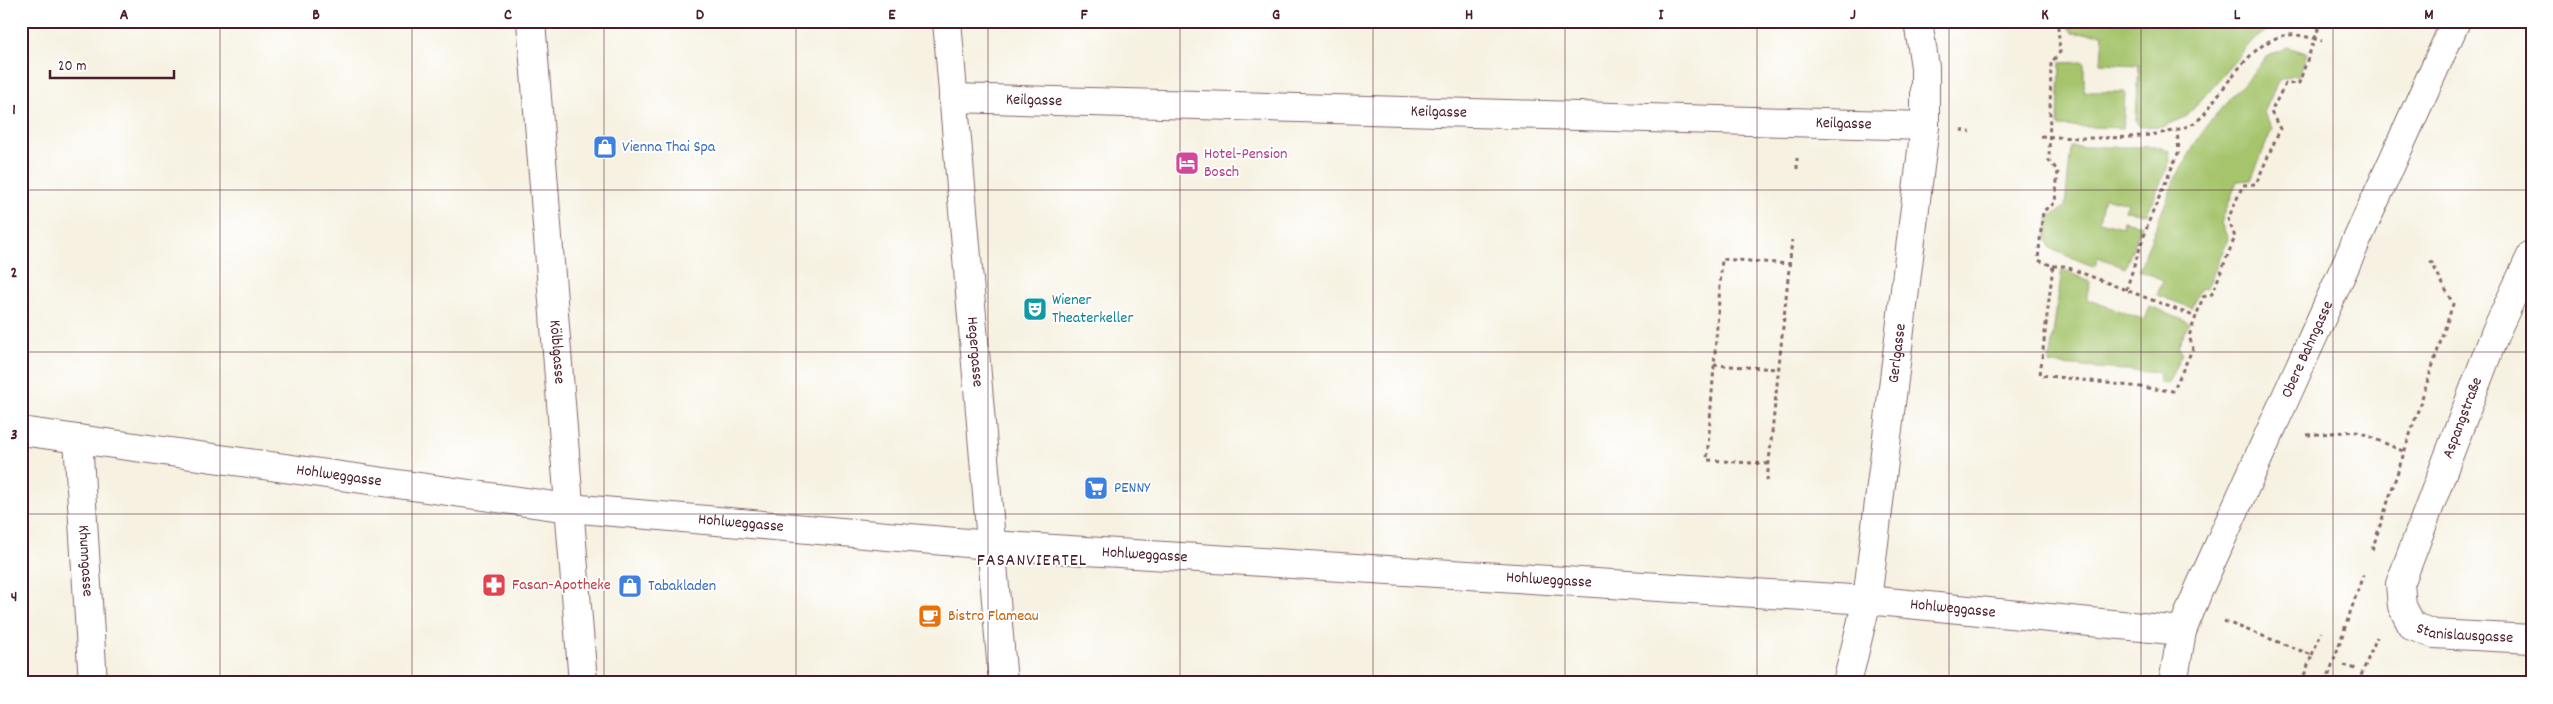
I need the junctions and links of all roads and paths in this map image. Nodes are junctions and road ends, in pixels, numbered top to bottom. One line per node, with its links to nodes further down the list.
1 (531, 21): 29 (street, Kölblgasse)
2 (947, 21): 9 (street, Hegergasse)
3 (1918, 21): 10 (street, Gerlgasse)
4 (2052, 21): 13 (path)
5 (2321, 21): 7 (path)
6 (2456, 21): 37 (street, Obere Bahngasse)
7 (2316, 39): 8 (path); 11 (path); 20 (path)
8 (2322, 41)
9 (953, 98): 10 (street, Keilgasse); 30 (street, Hegergasse)
10 (1925, 126): 34 (street, Gerlgasse)
11 (2177, 131): 13 (path); 19 (path)
12 (2041, 136): 13 (path)
13 (2051, 136): 18 (path)
14 (1792, 240): 17 (path)
15 (2532, 254): 33 (street, Aspangstraße)
16 (2429, 257): 26 (path)
17 (1790, 264): 21 (path); 22 (path)
18 (2053, 266): 19 (path); 20 (path)
19 (2126, 290): 20 (path)
20 (2196, 317)
21 (1714, 365): 22 (path); 27 (path)
22 (1778, 369): 27 (path)
23 (21, 431): 25 (street, Hohlweggasse)
24 (2304, 436): 26 (path)
25 (78, 439): 29 (street, Hohlweggasse); 44 (street, Khunngasse)
26 (2405, 452): 31 (path)
27 (1768, 464): 28 (path)
28 (1767, 482)
29 (569, 508): 30 (street, Hohlweggasse); 45 (street, Kölblgasse)
30 (990, 545): 34 (street, Hohlweggasse); 46 (street, Hegergasse)
31 (2370, 555)
32 (2364, 574): 49 (path)
33 (2400, 584): 35 (street, Stanislausgasse)
34 (1867, 600): 37 (street, Hohlweggasse); 47 (street, Gerlgasse)
35 (2407, 616): 39 (street, Stanislausgasse); 50 (path)
36 (2220, 629): 40 (path)
37 (2182, 631): 48 (street, Obere Bahngasse)
38 (2321, 632): 40 (path)
39 (2532, 639)
40 (2312, 655): 43 (path)
41 (2344, 665): 42 (path)
42 (2359, 670)
43 (2303, 678)
44 (93, 683)
45 (583, 683)
46 (1003, 683)
47 (1847, 683)
48 (2173, 683)
49 (2326, 683)
50 (2358, 683)

